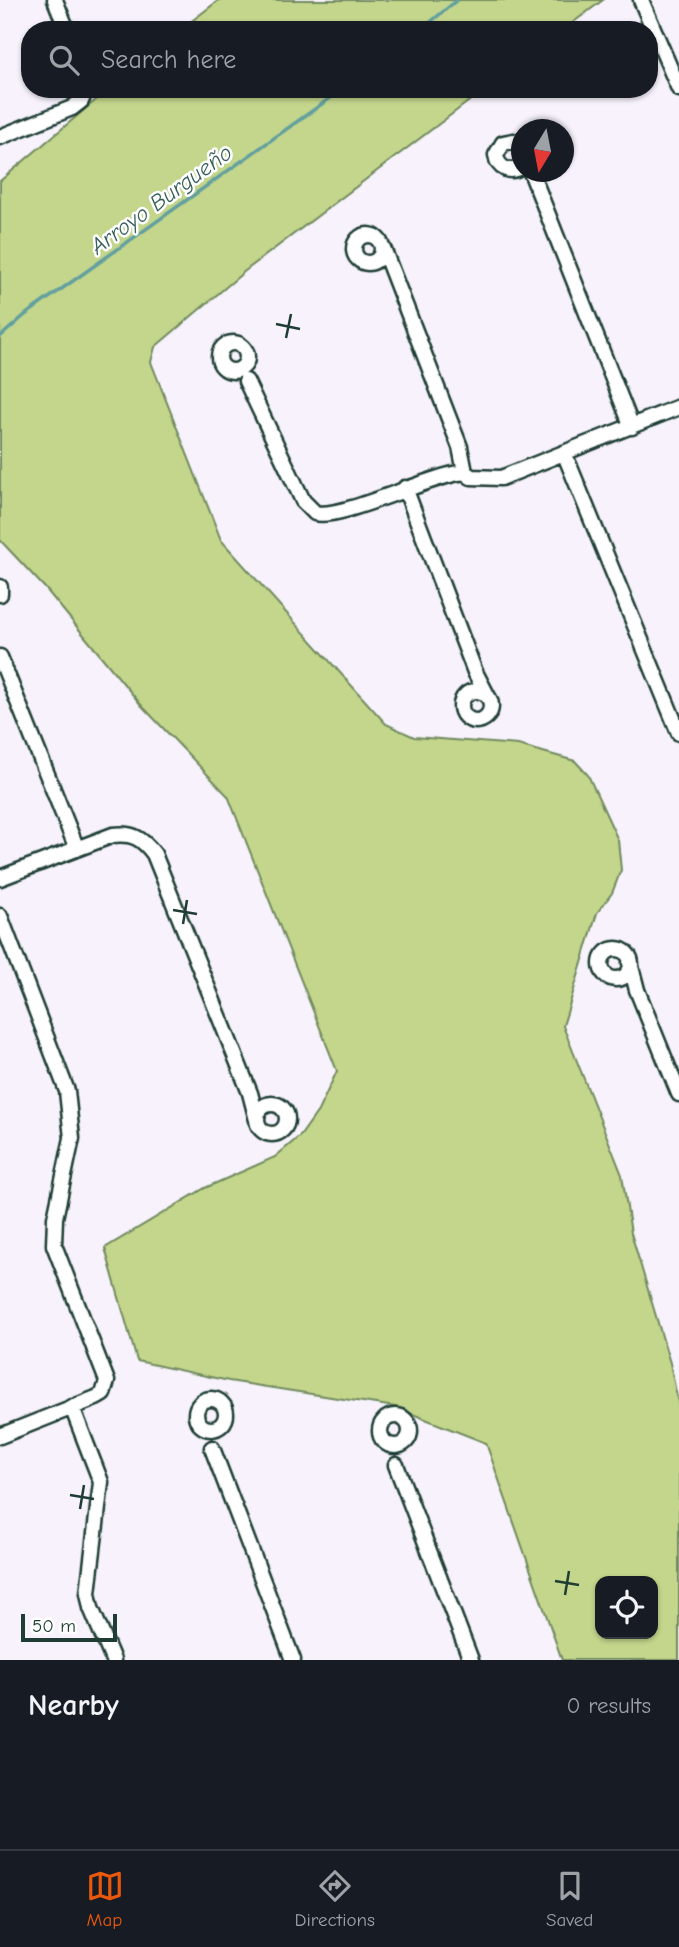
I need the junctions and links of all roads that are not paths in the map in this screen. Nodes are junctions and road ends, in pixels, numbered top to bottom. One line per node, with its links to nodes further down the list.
1 (55, 0): 3 (street)
2 (641, 0): 4 (street)
3 (63, 21)
4 (650, 21)
5 (658, 40): 6 (street)
6 (679, 89)
7 (82, 98): 8 (street)
8 (0, 136)
9 (511, 143): 10 (street)
10 (511, 170)
11 (529, 182): 19 (street)
12 (383, 248): 13 (street); 13 (street); 14 (street)
13 (373, 263): 14 (street)
14 (391, 274): 21 (street)
15 (246, 363): 16 (street); 16 (street); 17 (street)
16 (232, 371): 17 (street)
17 (246, 381): 22 (street)
18 (679, 407): 19 (street)
19 (632, 427): 20 (street)
20 (565, 455): 21 (street); 29 (street)
21 (465, 472): 22 (street)
22 (405, 488): 26 (street)
23 (0, 587): 24 (street)
24 (0, 594)
25 (0, 657): 30 (street)
26 (475, 672): 27 (street); 28 (street)
27 (470, 693): 28 (street); 28 (street)
28 (488, 697)
29 (679, 733)
30 (77, 849): 31 (street); 36 (street)
31 (0, 878)
32 (0, 916): 40 (street)
33 (630, 963): 34 (street); 34 (street); 35 (street)
34 (620, 978): 35 (street)
35 (637, 990): 37 (street)
36 (250, 1093): 38 (street); 39 (street)
37 (679, 1094)
38 (268, 1105): 39 (street); 39 (street)
39 (257, 1120)
40 (72, 1406): 43 (street); 48 (street)
41 (200, 1423): 42 (street); 42 (street); 46 (street)
42 (217, 1428): 46 (street)
43 (0, 1436)
44 (383, 1440): 45 (street); 45 (street); 47 (street)
45 (401, 1444): 47 (street)
46 (212, 1448): 49 (street)
47 (396, 1465): 50 (street)
48 (113, 1660)
49 (293, 1660)
50 (471, 1660)

